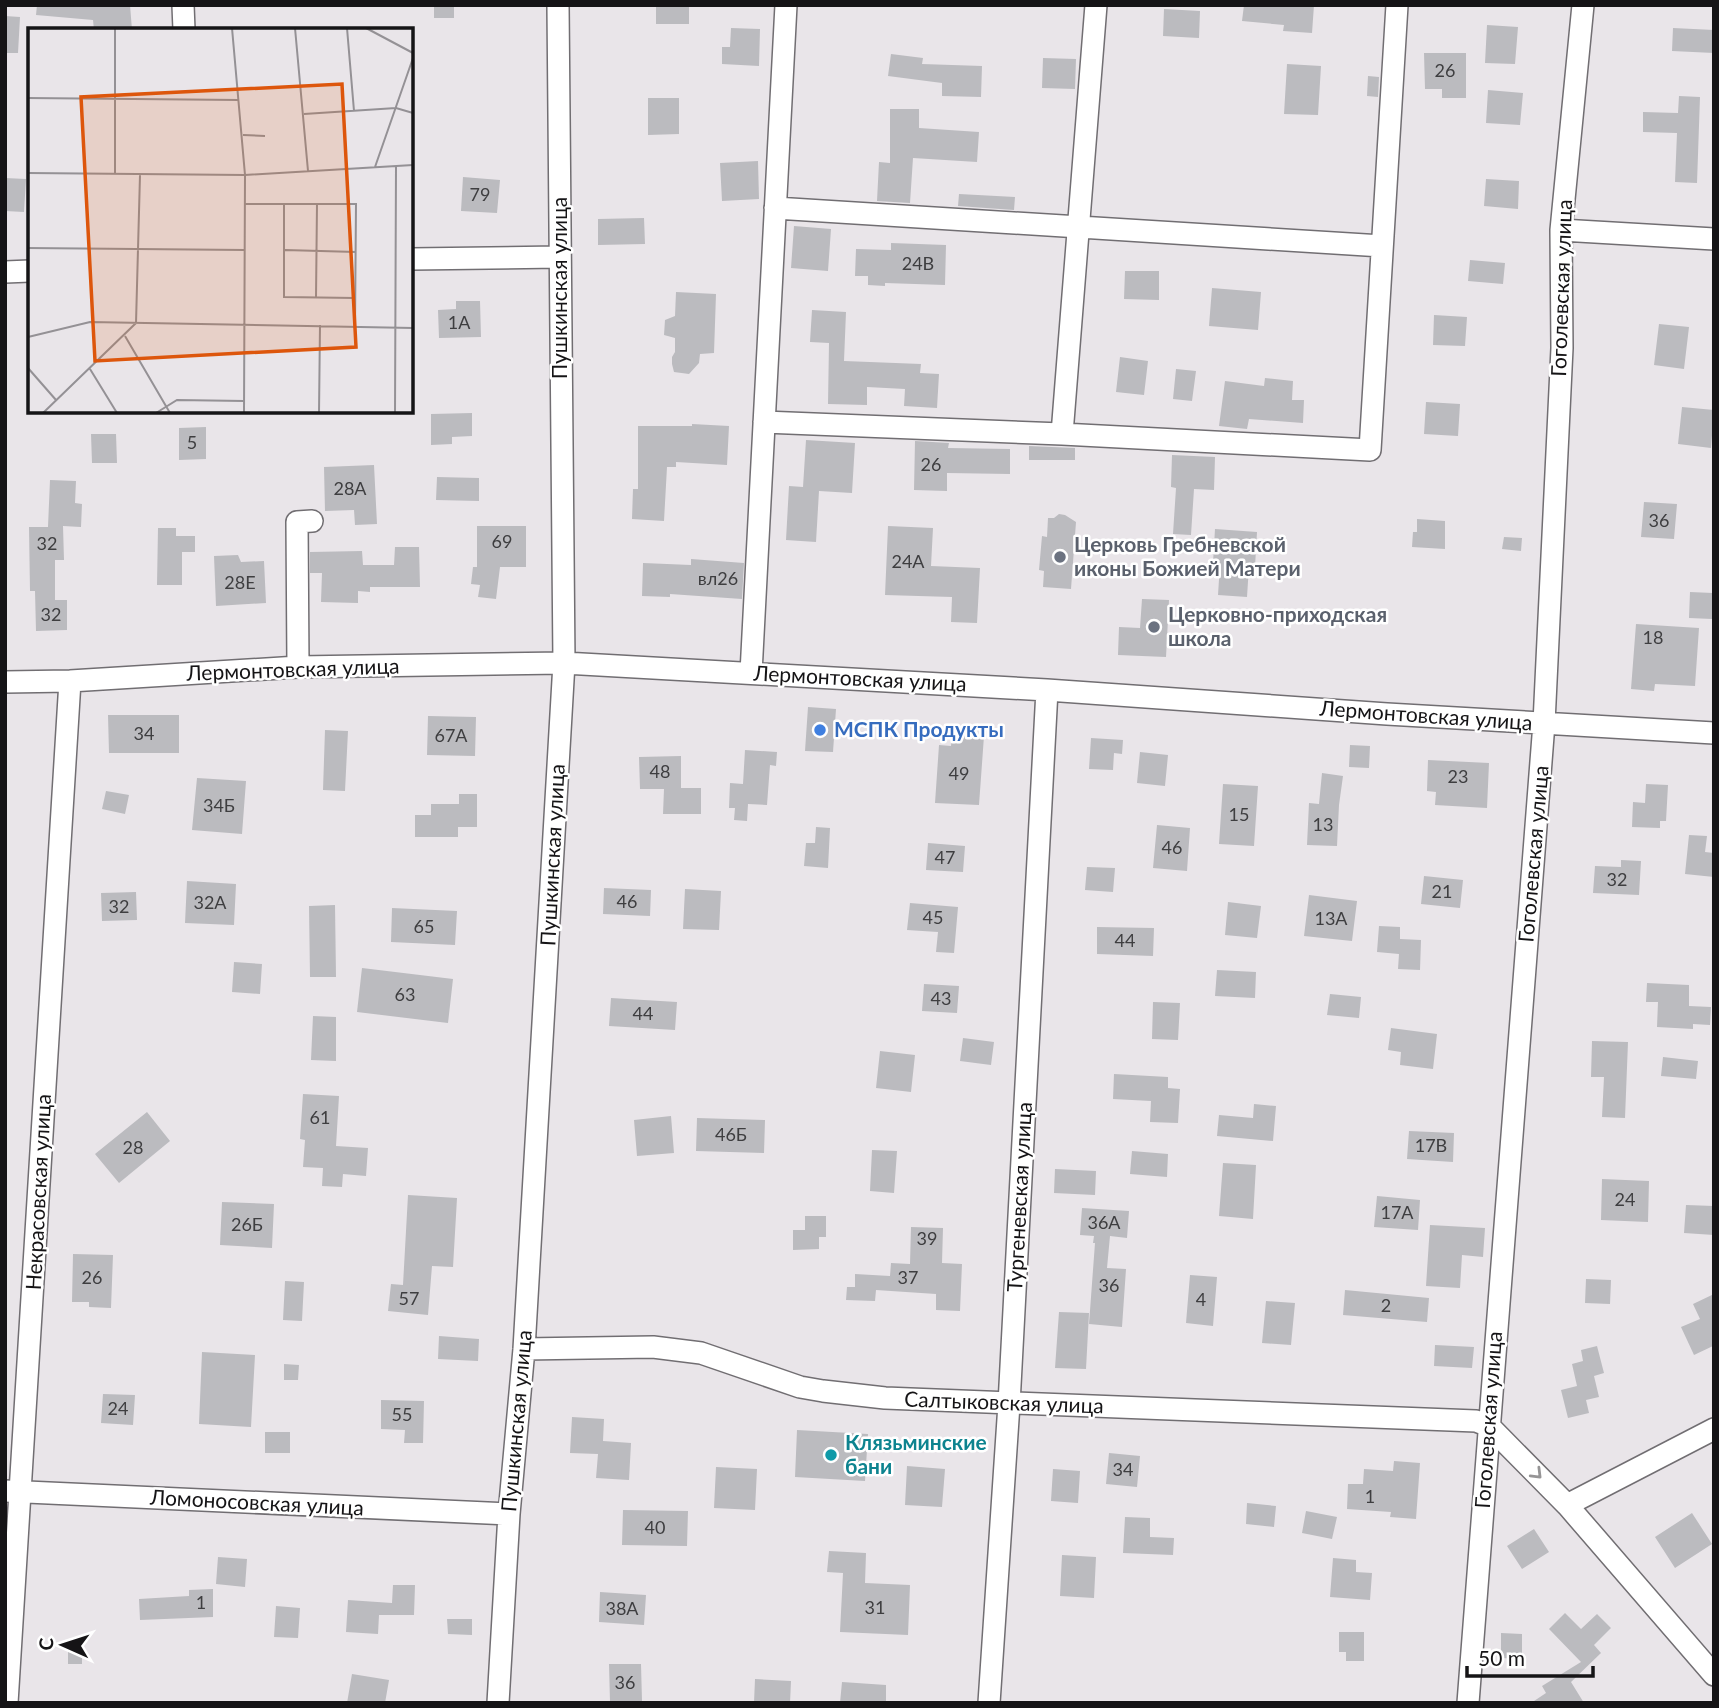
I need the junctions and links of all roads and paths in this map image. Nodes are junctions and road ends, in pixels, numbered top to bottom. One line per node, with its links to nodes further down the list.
1 (183, 5): 7 (street)
2 (558, 5): 13 (street, Пушкинская улица)
3 (786, 5): 8 (street)
4 (1096, 5): 9 (street)
5 (1397, 5): 12 (street)
6 (1583, 5): 10 (street, Гоголевская улица)
7 (184, 28)
8 (775, 208): 9 (street); 17 (street)
9 (1078, 227): 12 (street); 18 (street)
10 (1561, 230): 11 (street); 26 (street, Гоголевская улица)
11 (1714, 239)
12 (1382, 246): 18 (street)
13 (559, 257): 14 (street); 20 (street, Пушкинская улица)
14 (413, 259)
15 (28, 271): 16 (street)
16 (5, 272)
17 (764, 422): 18 (street); 22 (street)
18 (1062, 434)
19 (312, 521): 21 (street)
20 (564, 663): 21 (street, Лермонтовская улица); 22 (street, Лермонтовская улица); 28 (street, Пушкинская улица)
21 (298, 667): 23 (street, Лермонтовская улица)
22 (751, 673): 25 (street, Лермонтовская улица)
23 (70, 681): 24 (street, Лермонтовская улица); 32 (street, Некрасовская улица)
24 (5, 682)
25 (1047, 690): 26 (street, Лермонтовская улица); 29 (street, Тургеневская улица)
26 (1544, 723): 27 (street, Лермонтовская улица); 30 (street, Гоголевская улица)
27 (1714, 733)
28 (524, 1349): 29 (street, Салтыковская улица); 34 (street, Пушкинская улица)
29 (1009, 1404): 30 (street, Салтыковская улица); 38 (street, Тургеневская улица)
30 (1489, 1426): 33 (street, one-way to 33); 39 (street, Гоголевская улица)
31 (1714, 1429): 33 (street)
32 (13, 1491): 34 (street, Ломоносовская улица); 36 (street, Некрасовская улица)
33 (1567, 1504): 35 (street)
34 (509, 1514): 37 (street, Пушкинская улица)
35 (1714, 1675)
36 (7, 1703)
37 (498, 1703)
38 (989, 1703)
39 (1468, 1703)

